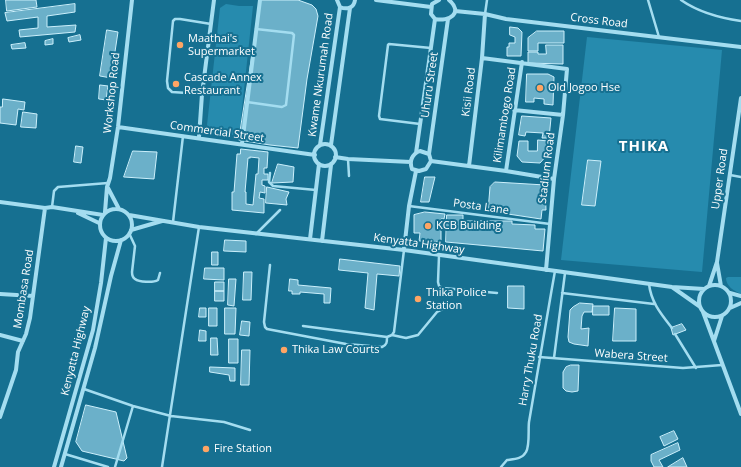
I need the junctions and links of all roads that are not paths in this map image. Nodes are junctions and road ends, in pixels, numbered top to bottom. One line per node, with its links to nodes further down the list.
1 (132, 0): 34 (street, Workshop Road)
2 (214, 0): 20 (street)
3 (260, 0): 21 (street)
4 (337, 0): 12 (street)
5 (356, 0): 14 (street)
6 (376, 0): 13 (street)
7 (437, 0): 13 (street)
8 (449, 0): 15 (street)
9 (487, 0): 16 (lane)
10 (648, 0): 22 (lane)
11 (681, 0): 19 (lane)
12 (340, 7): 14 (street); 38 (street, Kwame Nkurumah Road)
13 (431, 7): 17 (street)
14 (350, 8): 39 (street, Kwame Nkurumah Road)
15 (455, 11): 16 (street, Cross Road); 18 (street)
16 (485, 14): 22 (street, Cross Road); 25 (street)
17 (435, 19): 18 (street); 24 (street, Uhuru Street)
18 (448, 19): 41 (street, Uhuru Street)
19 (741, 21)
20 (211, 24): 28 (street); 28 (lane)
21 (255, 29): 30 (street); 30 (lane)
22 (659, 38): 23 (street, Cross Road)
23 (741, 47)
24 (432, 48): 33 (street, Uhuru Street); 33 (lane)
25 (482, 58): 26 (street, Kisii Road); 49 (street, Kisii Road)
26 (522, 62): 27 (street, Kisii Road); 31 (street, Kilimambogo Road)
27 (567, 69): 32 (street, Stadium Road)
28 (202, 94): 36 (street)
29 (741, 98): 53 (street, Upper Road)
30 (247, 102): 37 (street)
31 (514, 110): 32 (street); 51 (street, Kilimambogo Road)
32 (563, 115): 56 (street, Stadium Road)
33 (421, 124): 40 (street, Uhuru Street)
34 (118, 127): 35 (street, Commercial Street); 57 (street, Workshop Road)
35 (183, 136): 36 (street, Commercial Street); 69 (lane)
36 (199, 137): 37 (street, Commercial Street)
37 (242, 144): 42 (street, Commercial Street)
38 (320, 145): 39 (street); 42 (street)
39 (331, 145): 43 (street)
40 (416, 153): 41 (street); 46 (street)
41 (429, 154): 45 (street)
42 (315, 155): 47 (street)
43 (335, 157): 44 (street); 48 (street)
44 (348, 159): 46 (street); 54 (lane)
45 (431, 161): 49 (street); 50 (street)
46 (411, 162): 50 (street)
47 (319, 164): 48 (street); 58 (street)
48 (331, 165): 78 (street)
49 (468, 166): 51 (street)
50 (416, 171): 60 (street)
51 (506, 171): 56 (street)
52 (270, 174): 58 (lane)
53 (730, 175): 55 (lane); 81 (street, Upper Road)
54 (349, 176)
55 (741, 177)
56 (554, 179): 71 (street, Stadium Road)
57 (108, 185): 61 (lane); 63 (street); 66 (street, Workshop Road)
58 (316, 190): 76 (street)
59 (0, 202): 62 (street)
60 (409, 206): 71 (lane, Posta Lane); 79 (street)
61 (52, 207): 62 (street); 65 (street)
62 (45, 208): 96 (street, Mombasa Road)
63 (119, 209): 66 (street); 67 (street)
64 (280, 210): 74 (lane)
65 (76, 211): 66 (street); 70 (street)
66 (104, 213): 70 (street)
67 (128, 215): 68 (street, Kenyatta Highway); 73 (street)
68 (164, 221): 69 (street, Kenyatta Highway); 73 (street, Kenyatta Highway)
69 (173, 222): 72 (street, Kenyatta Highway)
70 (100, 223): 75 (street)
71 (550, 224): 83 (street, Stadium Road)
72 (199, 227): 74 (street, Kenyatta Highway); 120 (lane)
73 (130, 231): 77 (street); 86 (lane)
74 (256, 234): 76 (street, Kenyatta Highway)
75 (106, 238): 77 (street); 124 (street, Kenyatta Highway)
76 (310, 239): 78 (street, Kenyatta Highway)
77 (121, 240): 117 (street, Kenyatta Highway)
78 (322, 242): 79 (street, Kenyatta Highway)
79 (404, 250): 80 (street, Kenyatta Highway); 109 (lane)
80 (439, 256): 83 (street, Kenyatta Highway); 92 (lane)
81 (717, 262): 88 (street); 89 (street)
82 (270, 265): 110 (lane)
83 (546, 270): 84 (street, Kenyatta Highway)
84 (555, 271): 85 (street, Kenyatta Highway); 113 (lane, Harry Thuku Road)
85 (565, 272): 87 (street, Kenyatta Highway); 93 (lane)
86 (160, 273)
87 (649, 284): 90 (street, Kenyatta Highway); 99 (lane)
88 (709, 286): 89 (street); 91 (street)
89 (721, 286): 94 (street)
90 (672, 287): 91 (street, Kenyatta Highway); 100 (street, Kenyatta Highway)
91 (704, 289): 100 (street)
92 (497, 293)
93 (562, 293): 99 (lane); 114 (lane)
94 (730, 293): 97 (street); 102 (street)
95 (0, 294): 96 (street)
96 (33, 296): 111 (street, Mombasa Road)
97 (741, 296)
98 (741, 303): 102 (street)
99 (654, 304): 106 (lane)
100 (699, 306): 103 (street)
101 (452, 308): 109 (lane)
102 (730, 308): 104 (street)
103 (703, 312): 104 (street); 112 (street)
104 (722, 316): 112 (street)
105 (303, 326): 110 (lane)
106 (672, 328)
107 (675, 334): 116 (lane)
108 (0, 335): 111 (street)
109 (392, 335): 110 (lane)
110 (387, 337)
111 (23, 341): 121 (street, Mombasa Road)
112 (714, 341): 115 (street)
113 (539, 357): 114 (lane, Wabera Street); 129 (lane, Harry Thuku Road)
114 (554, 358): 116 (lane, Wabera Street)
115 (722, 365): 116 (lane, Wabera Street); 119 (street)
116 (696, 368)
117 (84, 389): 118 (lane); 123 (street, Kenyatta Highway)
118 (133, 406): 120 (lane); 127 (lane)
119 (741, 414)
120 (171, 416): 122 (lane); 128 (lane)
121 (0, 417)
122 (250, 430)
123 (65, 454): 125 (street, Kenyatta Highway); 126 (lane)
124 (54, 467)
125 (61, 467)
126 (108, 467)
127 (115, 467)
128 (162, 467)
129 (502, 467)

